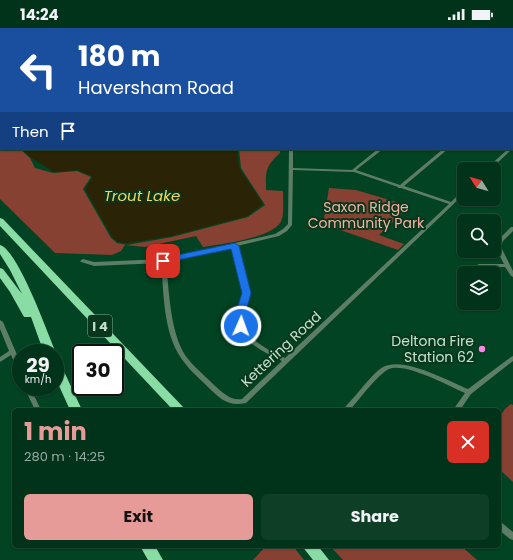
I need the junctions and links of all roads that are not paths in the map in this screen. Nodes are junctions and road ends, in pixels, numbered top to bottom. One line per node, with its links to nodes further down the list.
1 (152, 28): 2 (street)
2 (156, 28)
3 (291, 150): 8 (street)
4 (380, 150): 9 (street)
5 (445, 150): 10 (street)
6 (510, 150): 7 (street)
7 (496, 162)
8 (291, 169): 9 (street); 15 (street)
9 (353, 171): 10 (street)
10 (400, 186): 12 (street)
11 (457, 198): 12 (street, Kettering Road)
12 (451, 203): 30 (street, Kettering Road)
13 (0, 221): 36 (highway, I 4)
14 (513, 228): 19 (street)
15 (235, 246): 18 (street); 30 (street)
16 (0, 248): 25 (highway)
17 (83, 261): 18 (street)
18 (163, 261): 30 (street, Kettering Road)
19 (506, 264): 20 (street); 22 (street)
20 (479, 266)
21 (0, 271): 24 (highway)
22 (513, 274)
23 (0, 322): 26 (street)
24 (44, 344)
25 (45, 344)
26 (12, 349)
27 (12, 352): 29 (street)
28 (513, 358): 32 (street)
29 (0, 360)
30 (286, 361)
31 (64, 384): 35 (highway)
32 (469, 392): 37 (street); 38 (street)
33 (31, 396): 34 (street)
34 (37, 408)
35 (75, 408)
36 (178, 408)
37 (348, 408)
38 (457, 408)
39 (501, 527): 40 (street)
40 (513, 537)
41 (148, 548): 43 (highway)
42 (311, 548): 44 (highway)
43 (156, 560)
44 (322, 560)

